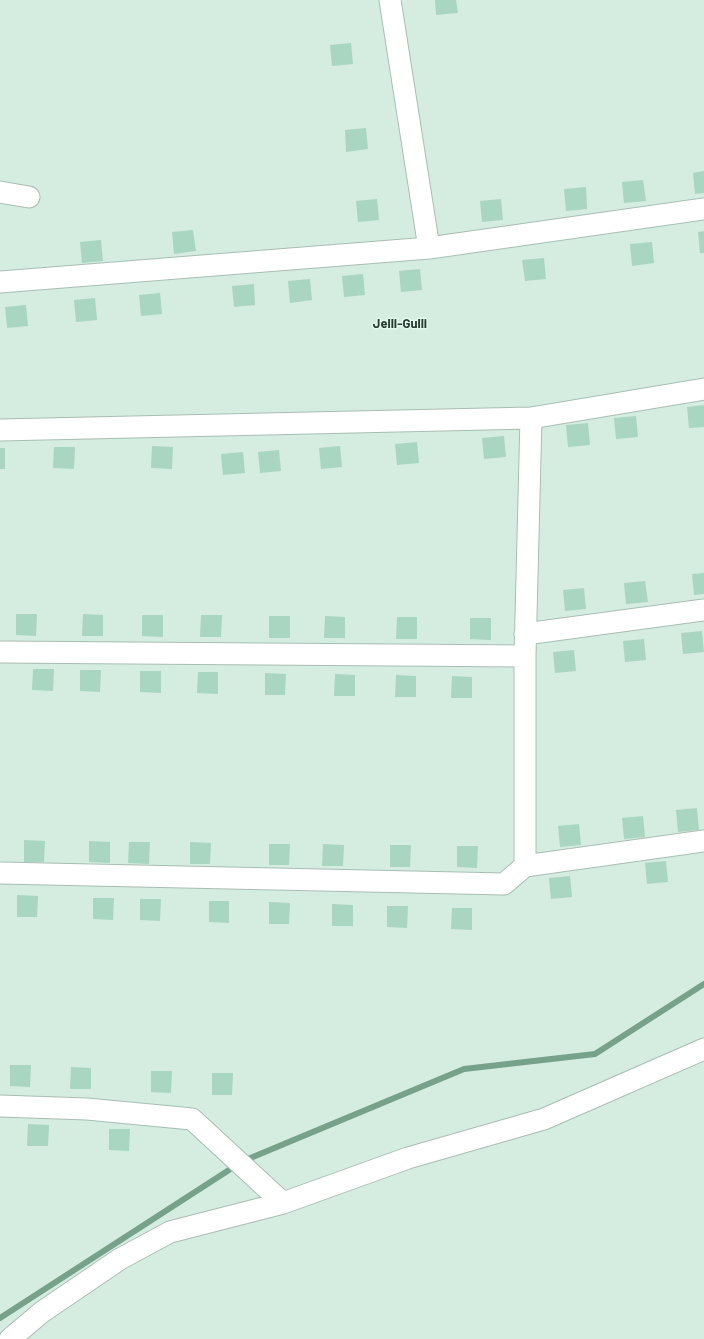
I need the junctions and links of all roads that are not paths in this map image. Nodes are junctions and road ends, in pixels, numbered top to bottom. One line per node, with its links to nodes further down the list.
1 (390, 0): 5 (street)
2 (0, 192): 3 (street)
3 (29, 197)
4 (704, 209): 5 (street)
5 (429, 248): 6 (street)
6 (0, 282)
7 (704, 389): 8 (street)
8 (531, 418): 9 (street); 11 (street)
9 (0, 430)
10 (704, 610): 11 (street)
11 (525, 634): 13 (street)
12 (0, 652): 13 (street)
13 (525, 656): 15 (street)
14 (704, 841): 15 (street)
15 (524, 866): 16 (street)
16 (0, 873)
17 (704, 1049): 19 (street)
18 (0, 1106): 19 (street)
19 (283, 1203): 20 (street)
20 (10, 1339)

